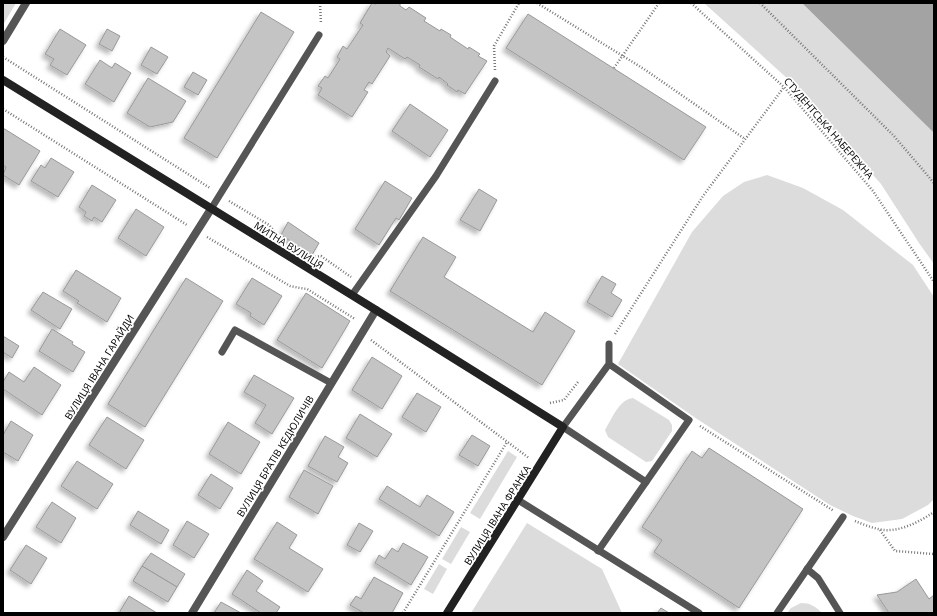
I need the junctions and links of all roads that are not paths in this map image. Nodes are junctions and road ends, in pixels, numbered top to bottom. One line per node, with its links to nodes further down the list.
1 (26, 3): 3 (street)
2 (319, 35): 6 (lane)
3 (3, 41)
4 (3, 80): 6 (street, МИТНА ВУЛИЦЯ)
5 (495, 81): 7 (lane)
6 (211, 209): 7 (street, МИТНА ВУЛИЦЯ); 17 (street, ВУЛИЦЯ ІВАНА ГАРАЙДИ)
7 (352, 295): 8 (street, МИТНА ВУЛИЦЯ)
8 (376, 310): 12 (street, ВУЛИЦЯ БРАТІВ КЕДЮЛИЧІВ); 13 (street, МИТНА ВУЛИЦЯ)
9 (609, 344): 11 (lane)
10 (222, 352): 12 (lane)
11 (609, 364): 13 (lane); 14 (lane)
12 (331, 383): 20 (street, ВУЛИЦЯ БРАТІВ КЕДЮЛИЧІВ)
13 (563, 427): 14 (lane); 15 (street, ВУЛИЦЯ ІВАНА ФРАНКА)
14 (646, 482): 18 (lane)
15 (518, 500): 18 (lane); 21 (street, ВУЛИЦЯ ІВАНА ФРАНКА)
16 (842, 517): 19 (lane)
17 (3, 537)
18 (598, 551): 22 (lane)
19 (807, 568): 23 (lane); 24 (lane)
20 (192, 613)
21 (447, 613)
22 (699, 613)
23 (777, 613)
24 (840, 613)

